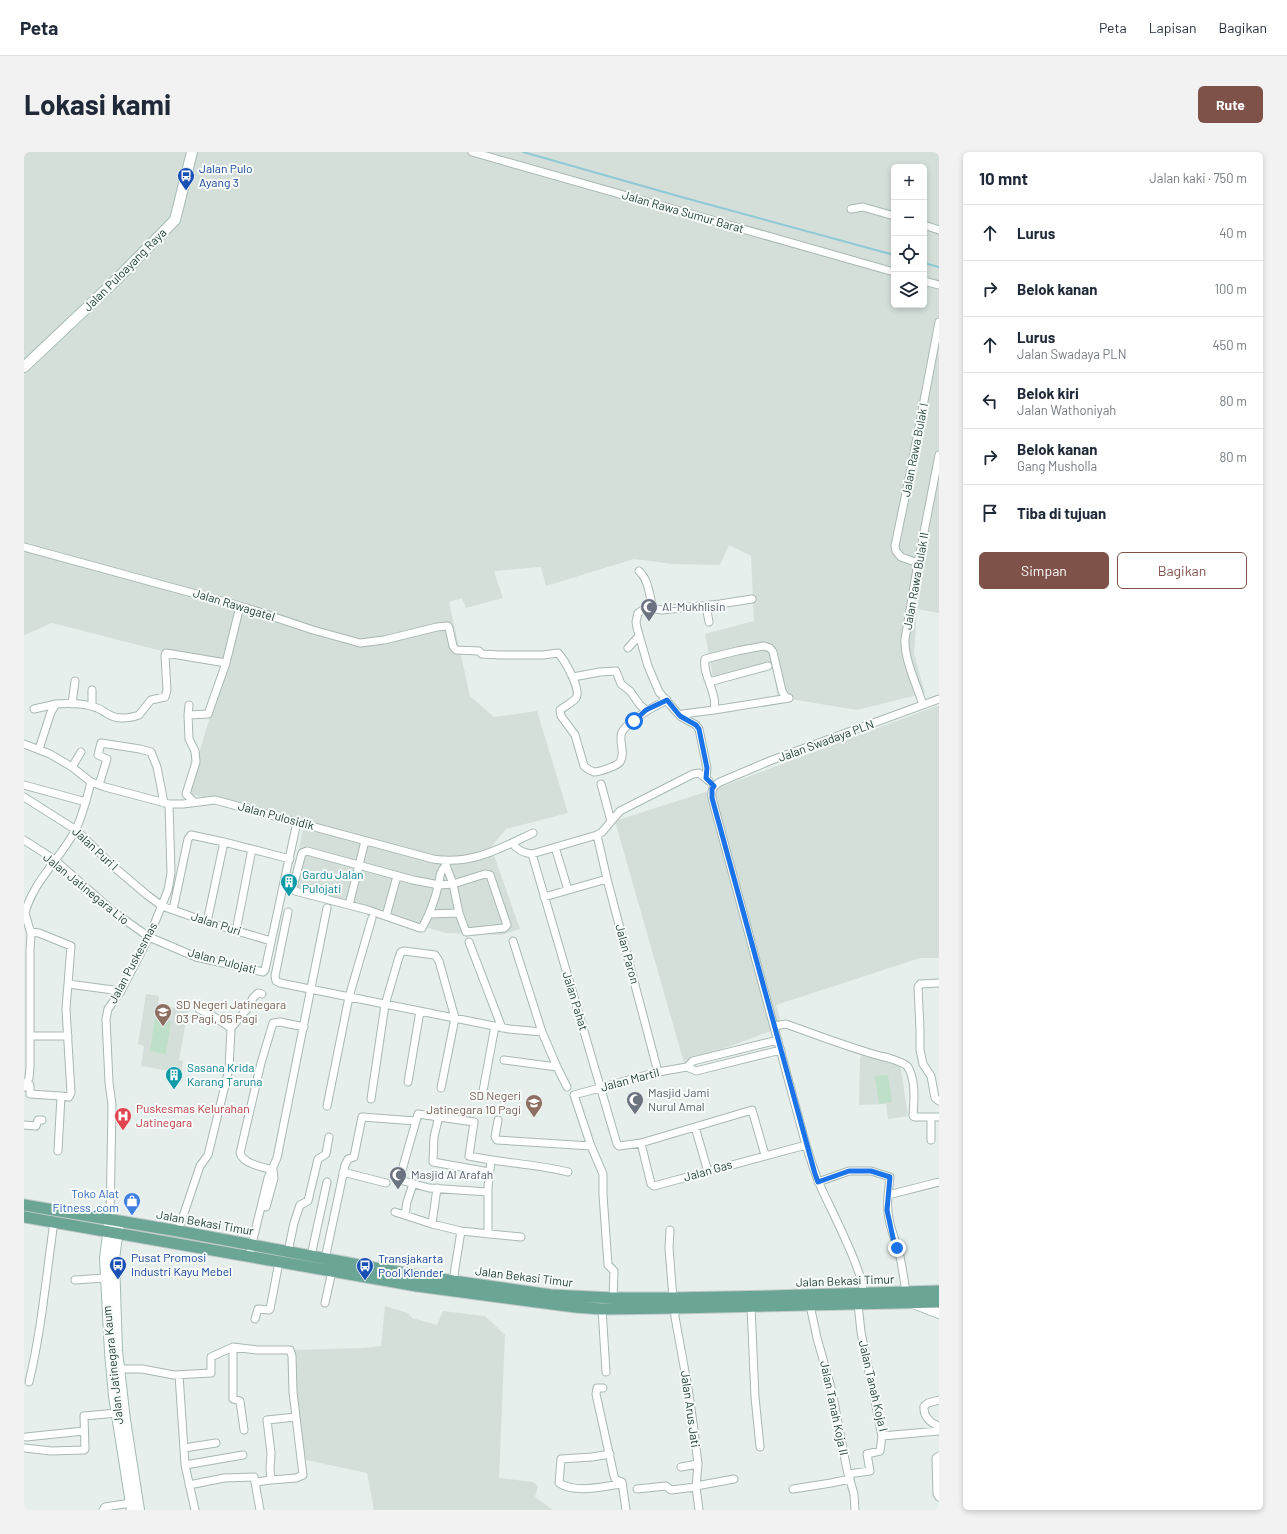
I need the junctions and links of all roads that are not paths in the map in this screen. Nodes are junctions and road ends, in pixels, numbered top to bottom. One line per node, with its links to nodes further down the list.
1 (192, 152): 11 (street, Jalan Puloayang Raya)
2 (472, 152): 7 (street, Jalan Rawa Sumur Barat)
3 (851, 209): 4 (street)
4 (891, 215)
5 (927, 226): 6 (street)
6 (939, 230)
7 (891, 271)
8 (927, 282): 9 (street)
9 (939, 285)
10 (939, 322): 14 (street, Jalan Rawa Bulak I)
11 (24, 367)
12 (939, 454): 14 (street, Jalan Rawa Bulak II)
13 (24, 547): 18 (street, Jalan Rawagatel)
14 (918, 563): 34 (street, Jalan Rawa Bulak II)
15 (639, 571): 17 (street)
16 (752, 598): 19 (street)
17 (652, 604): 19 (street); 21 (street)
18 (240, 606): 23 (street); 25 (street, Jalan Rawagatel)
19 (706, 606): 20 (street)
20 (709, 622)
21 (639, 636): 22 (street); 30 (street)
22 (628, 648)
23 (226, 663): 35 (street); 39 (street)
24 (768, 666): 27 (street)
25 (573, 677): 37 (street); 37 (street)
26 (75, 681): 32 (street)
27 (709, 682): 38 (street); 38 (street)
28 (92, 690): 35 (street)
29 (939, 699): 34 (street, Jalan Swadaya PLN)
30 (667, 700): 37 (street); 40 (street)
31 (56, 704): 32 (street); 36 (street); 42 (street)
32 (72, 704): 35 (street)
33 (189, 705): 39 (street)
34 (923, 705): 50 (street, Jalan Swadaya PLN)
35 (92, 706)
36 (34, 709)
37 (646, 710)
38 (714, 710): 40 (street)
39 (188, 715): 53 (street)
40 (680, 716): 45 (street)
41 (24, 744): 42 (street, Jalan Pulosidik)
42 (39, 749): 44 (street, Jalan Pulosidik)
43 (81, 752): 44 (street)
44 (72, 767): 46 (street, Jalan Pulosidik)
45 (706, 778): 50 (street); 55 (street)
46 (91, 782): 49 (street, Jalan Pulosidik); 52 (street)
47 (601, 784): 55 (street)
48 (24, 785): 52 (street)
49 (98, 785): 54 (street, Jalan Pulosidik); 54 (street, Jalan Puskesmas)
50 (714, 786): 104 (street)
51 (24, 797): 57 (street, Jalan Puri I)
52 (86, 802): 57 (street)
53 (194, 802): 54 (street, Jalan Pulosidik); 56 (street, Jalan Pulosidik)
54 (166, 803): 78 (street, Jalan Puskesmas)
55 (611, 820): 59 (street)
56 (297, 822): 61 (street, Jalan Pulosidik); 67 (street, Jalan Pulojati)
57 (76, 830): 68 (street); 78 (street, Jalan Puri I)
58 (533, 833): 63 (street, Jalan Pulosidik)
59 (597, 835): 64 (street); 72 (street, Jalan Paron)
60 (24, 840): 68 (street, Jalan Jatinegara Lio)
61 (365, 841): 69 (street, Jalan Pulosidik); 70 (street)
62 (224, 842): 65 (street); 80 (street); 86 (street)
63 (512, 843): 66 (street); 69 (street, Jalan Pulosidik)
64 (555, 847): 66 (street); 75 (street)
65 (252, 849): 67 (street); 87 (street)
66 (532, 854): 76 (street, Jalan Pahat)
67 (290, 859): 90 (street, Jalan Pulojati)
68 (55, 860): 88 (street); 89 (street, Jalan Jatinegara Lio)
69 (445, 863): 73 (street); 74 (street)
70 (359, 866): 71 (street); 77 (street); 77 (street)
71 (397, 876): 74 (street); 84 (street)
72 (607, 879): 75 (street); 117 (street, Jalan Paron)
73 (452, 884): 74 (street); 82 (street); 82 (street)
74 (439, 885): 83 (street)
75 (568, 890): 76 (street)
76 (544, 898): 123 (street, Jalan Pahat)
77 (350, 905): 84 (street)
78 (162, 906): 80 (street, Jalan Puri); 89 (street, Jalan Puskesmas)
79 (327, 908): 96 (street)
80 (173, 910): 86 (street, Jalan Puri)
81 (288, 912): 96 (street)
82 (459, 913): 83 (street)
83 (429, 914): 84 (street)
84 (386, 916)
85 (372, 918): 99 (street)
86 (207, 922): 87 (street, Jalan Puri)
87 (236, 931): 90 (street, Jalan Puri)
88 (31, 932): 93 (street); 95 (street)
89 (149, 937): 90 (street, Jalan Pulojati); 97 (street, Jalan Puskesmas)
90 (271, 941)
91 (469, 942): 106 (street)
92 (513, 942): 109 (street)
93 (27, 951): 107 (street)
94 (939, 983): 118 (street)
95 (68, 984): 97 (street); 111 (street)
96 (312, 990): 99 (street); 105 (street)
97 (121, 991): 162 (street, Jalan Puskesmas)
98 (262, 994): 108 (street)
99 (349, 997): 100 (street); 128 (street)
100 (385, 1005): 102 (street); 103 (street); 126 (street)
101 (199, 1009): 108 (street)
102 (420, 1011): 103 (street); 119 (street)
103 (454, 1018): 106 (street); 122 (street)
104 (774, 1026): 112 (street); 131 (street)
105 (304, 1027): 145 (street); 145 (street)
106 (498, 1027): 109 (street); 125 (street)
107 (27, 1028): 110 (street)
108 (231, 1028): 166 (street)
109 (542, 1032): 116 (street)
110 (31, 1036): 111 (street); 120 (street)
111 (68, 1036): 124 (street)
112 (778, 1040): 113 (street); 115 (street, Jalan Martil)
113 (781, 1050): 115 (street, Jalan Martil); 140 (street)
114 (504, 1060): 116 (street)
115 (687, 1067): 117 (street, Jalan Martil)
116 (556, 1068): 121 (street)
117 (658, 1072): 123 (street, Jalan Martil)
118 (935, 1074): 127 (street)
119 (408, 1082)
120 (25, 1085): 124 (street)
121 (567, 1086)
122 (441, 1088)
123 (601, 1088): 139 (street, Jalan Pahat); 141 (street, Jalan Martil)
124 (61, 1096): 142 (street)
125 (504, 1098)
126 (372, 1099)
127 (939, 1101)
128 (327, 1106)
129 (439, 1116): 134 (street); 144 (street); 147 (street)
130 (939, 1117): 131 (street)
131 (931, 1118): 138 (street)
132 (42, 1120): 135 (street)
133 (498, 1120): 141 (street)
134 (416, 1121): 146 (street); 154 (street)
135 (24, 1125)
136 (695, 1127): 139 (street); 143 (street); 149 (street)
137 (329, 1137): 172 (street)
138 (931, 1140)
139 (641, 1142): 149 (street, Jalan Gas)
140 (806, 1145): 143 (street, Jalan Gas); 151 (street)
141 (591, 1146): 185 (street)
142 (58, 1151)
143 (765, 1155): 149 (street, Jalan Gas)
144 (491, 1161): 147 (street); 148 (street)
145 (273, 1170): 171 (street)
146 (343, 1172): 153 (street); 174 (street)
147 (489, 1172): 156 (street)
148 (568, 1172)
149 (708, 1172)
150 (327, 1182): 173 (street)
151 (818, 1182): 157 (street); 181 (street)
152 (939, 1182): 157 (street)
153 (386, 1183)
154 (413, 1184): 155 (street); 160 (street)
155 (437, 1188): 156 (street); 164 (street)
156 (488, 1192): 169 (street)
157 (888, 1195): 183 (street)
158 (24, 1205): 162 (main road, Jalan Bekasi Timur)
159 (395, 1212): 160 (street)
160 (405, 1216): 164 (street)
161 (24, 1217): 163 (main road, Jalan Bekasi Timur)
162 (115, 1220): 166 (main road, Jalan Bekasi Timur); 168 (street, Jalan Jatinegara Kaum)
163 (54, 1222): 168 (main road, Jalan Bekasi Timur); 201 (street)
164 (432, 1224): 167 (street)
165 (670, 1230): 188 (street, Jalan Arus Jati)
166 (178, 1231): 171 (main road, Jalan Bekasi Timur)
167 (461, 1231): 169 (street); 179 (street)
168 (112, 1232): 171 (main road, Jalan Bekasi Timur); 177 (street, Jalan Jatinegara Kaum); 197 (street, Jalan Jatinegara Kaum)
169 (488, 1234): 170 (street)
170 (521, 1237)
171 (253, 1249): 172 (main road, Jalan Bekasi Timur); 175 (main road, Jalan Bekasi Timur)
172 (288, 1252): 173 (main road, Jalan Bekasi Timur)
173 (312, 1256): 174 (main road, Jalan Bekasi Timur)
174 (324, 1259): 179 (main road, Jalan Bekasi Timur)
175 (279, 1262): 176 (main road, Jalan Bekasi Timur); 195 (street)
176 (332, 1271): 187 (street); 193 (main road, Jalan Bekasi Timur)
177 (105, 1278): 178 (street); 197 (street, Jalan Jatinegara Kaum)
178 (75, 1280)
179 (453, 1281): 185 (main road, Jalan Bekasi Timur)
180 (939, 1286): 184 (street)
181 (867, 1291): 183 (main road, Jalan Bekasi Timur); 188 (main road, Jalan Bekasi Timur)
182 (939, 1291): 184 (main road, Jalan Bekasi Timur)
183 (906, 1292): 184 (main road, Jalan Bekasi Timur)
184 (922, 1292)
185 (613, 1298): 188 (main road, Jalan Bekasi Timur)
186 (939, 1302): 189 (main road, Jalan Bekasi Timur)
187 (325, 1303)
188 (674, 1303): 192 (main road, Jalan Bekasi Timur); 193 (main road, Jalan Bekasi Timur); 219 (street, Jalan Arus Jati)
189 (913, 1303): 190 (main road, Jalan Bekasi Timur); 194 (street)
190 (858, 1304): 191 (main road, Jalan Bekasi Timur); 210 (street, Jalan Tanah Koja I)
191 (810, 1306): 192 (main road, Jalan Bekasi Timur); 222 (street, Jalan Tanah Koja II)
192 (751, 1307): 213 (street)
193 (602, 1309): 199 (street)
194 (939, 1313)
195 (255, 1319)
196 (233, 1348): 200 (street); 205 (street); 207 (street)
197 (113, 1352): 198 (street, Jalan Jatinegara Kaum); 204 (street, Jalan Jatinegara Kaum)
198 (118, 1369): 200 (street); 234 (street, Jalan Jatinegara Kaum)
199 (606, 1372)
200 (179, 1375): 215 (street)
201 (29, 1382)
202 (603, 1388): 216 (street)
203 (939, 1400): 206 (street)
204 (116, 1413): 208 (street); 232 (street, Jalan Jatinegara Kaum)
205 (296, 1417): 225 (street); 225 (street)
206 (939, 1426)
207 (244, 1430)
208 (84, 1431): 211 (street); 214 (street)
209 (939, 1431): 210 (street, Jalan Tanah Koja I)
210 (882, 1436): 222 (street)
211 (26, 1437)
212 (216, 1443): 215 (street)
213 (760, 1447)
214 (24, 1448)
215 (184, 1448): 220 (street)
216 (610, 1454): 226 (street); 226 (street)
217 (243, 1455): 220 (street)
218 (939, 1456): 231 (street)
219 (698, 1464): 221 (street); 228 (street, Jalan Arus Jati)
220 (185, 1465): 227 (street)
221 (681, 1466)
222 (849, 1476): 230 (street); 239 (street, Jalan Tanah Koja II)
223 (734, 1479): 228 (street)
224 (255, 1480): 225 (street); 227 (street); 236 (street)
225 (272, 1480)
226 (622, 1484): 237 (street)
227 (189, 1485): 235 (street)
228 (696, 1486): 229 (street); 238 (street, Jalan Arus Jati)
229 (637, 1489)
230 (793, 1489)
231 (939, 1497)
232 (132, 1506): 233 (street)
233 (103, 1510)
234 (140, 1510)
235 (195, 1510)
236 (260, 1510)
237 (626, 1510)
238 (699, 1510)
239 (855, 1510)

